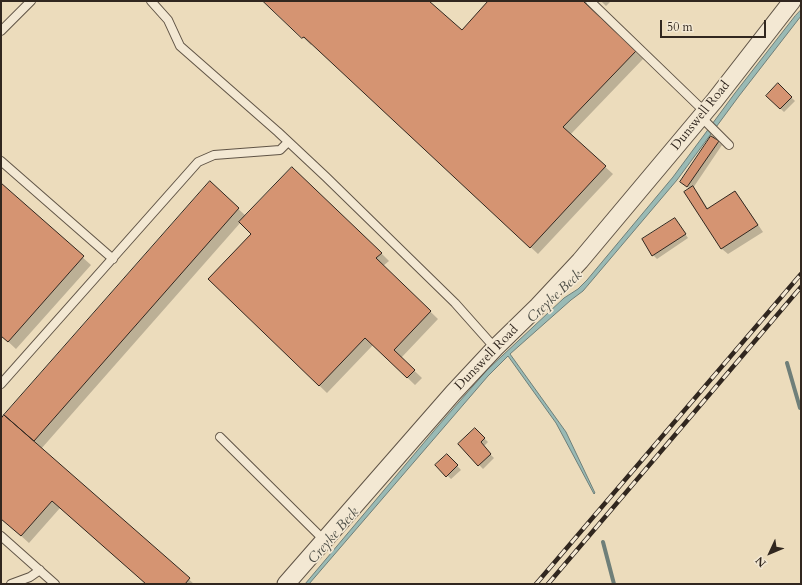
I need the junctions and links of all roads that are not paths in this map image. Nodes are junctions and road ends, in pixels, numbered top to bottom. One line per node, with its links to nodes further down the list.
1 (31, 1): 5 (lane)
2 (151, 1): 7 (lane)
3 (590, 1): 6 (lane)
4 (792, 1): 6 (street, Dunswell Road)
5 (1, 31)
6 (705, 118): 8 (lane); 11 (street, Dunswell Road)
7 (288, 142): 10 (lane); 11 (lane)
8 (729, 145)
9 (1, 161): 10 (lane)
10 (113, 259): 12 (lane)
11 (495, 348): 15 (street, Dunswell Road)
12 (1, 384)
13 (220, 437): 15 (lane)
14 (1, 536): 16 (lane)
15 (324, 540): 19 (street, Dunswell Road)
16 (40, 570): 17 (lane); 18 (lane)
17 (11, 584)
18 (55, 584)
19 (286, 584)

